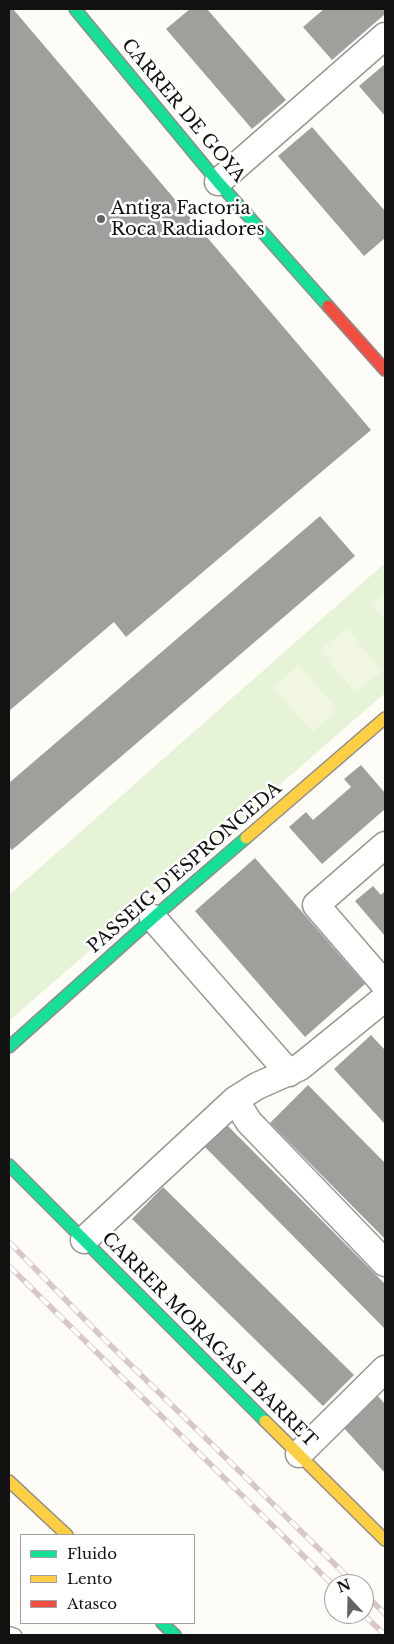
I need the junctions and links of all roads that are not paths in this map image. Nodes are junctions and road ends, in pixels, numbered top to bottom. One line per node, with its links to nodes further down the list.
1 (75, 9): 3 (street, CARRER DE GOYA)
2 (385, 36): 3 (street)
3 (218, 182): 4 (street, CARRER DE GOYA)
4 (385, 370)
5 (385, 718): 7 (street, PASSEIG D'ESPRONCEDA)
6 (385, 845): 8 (street)
7 (153, 918): 9 (street, PASSEIG D'ESPRONCEDA); 10 (street)
8 (384, 999): 10 (street)
9 (9, 1047)
10 (289, 1072): 11 (street)
11 (235, 1100): 13 (street); 14 (street)
12 (9, 1165): 13 (street, CARRER MORAGAS I BARRET)
13 (84, 1240): 16 (street, CARRER MORAGAS I BARRET)
14 (385, 1263)
15 (385, 1368): 16 (street)
16 (298, 1454): 19 (street, CARRER MORAGAS I BARRET)
17 (9, 1481): 18 (street)
18 (66, 1534)
19 (385, 1540)
20 (163, 1624): 23 (street)
21 (9, 1633): 22 (lane)
22 (15, 1635)
23 (175, 1635)

